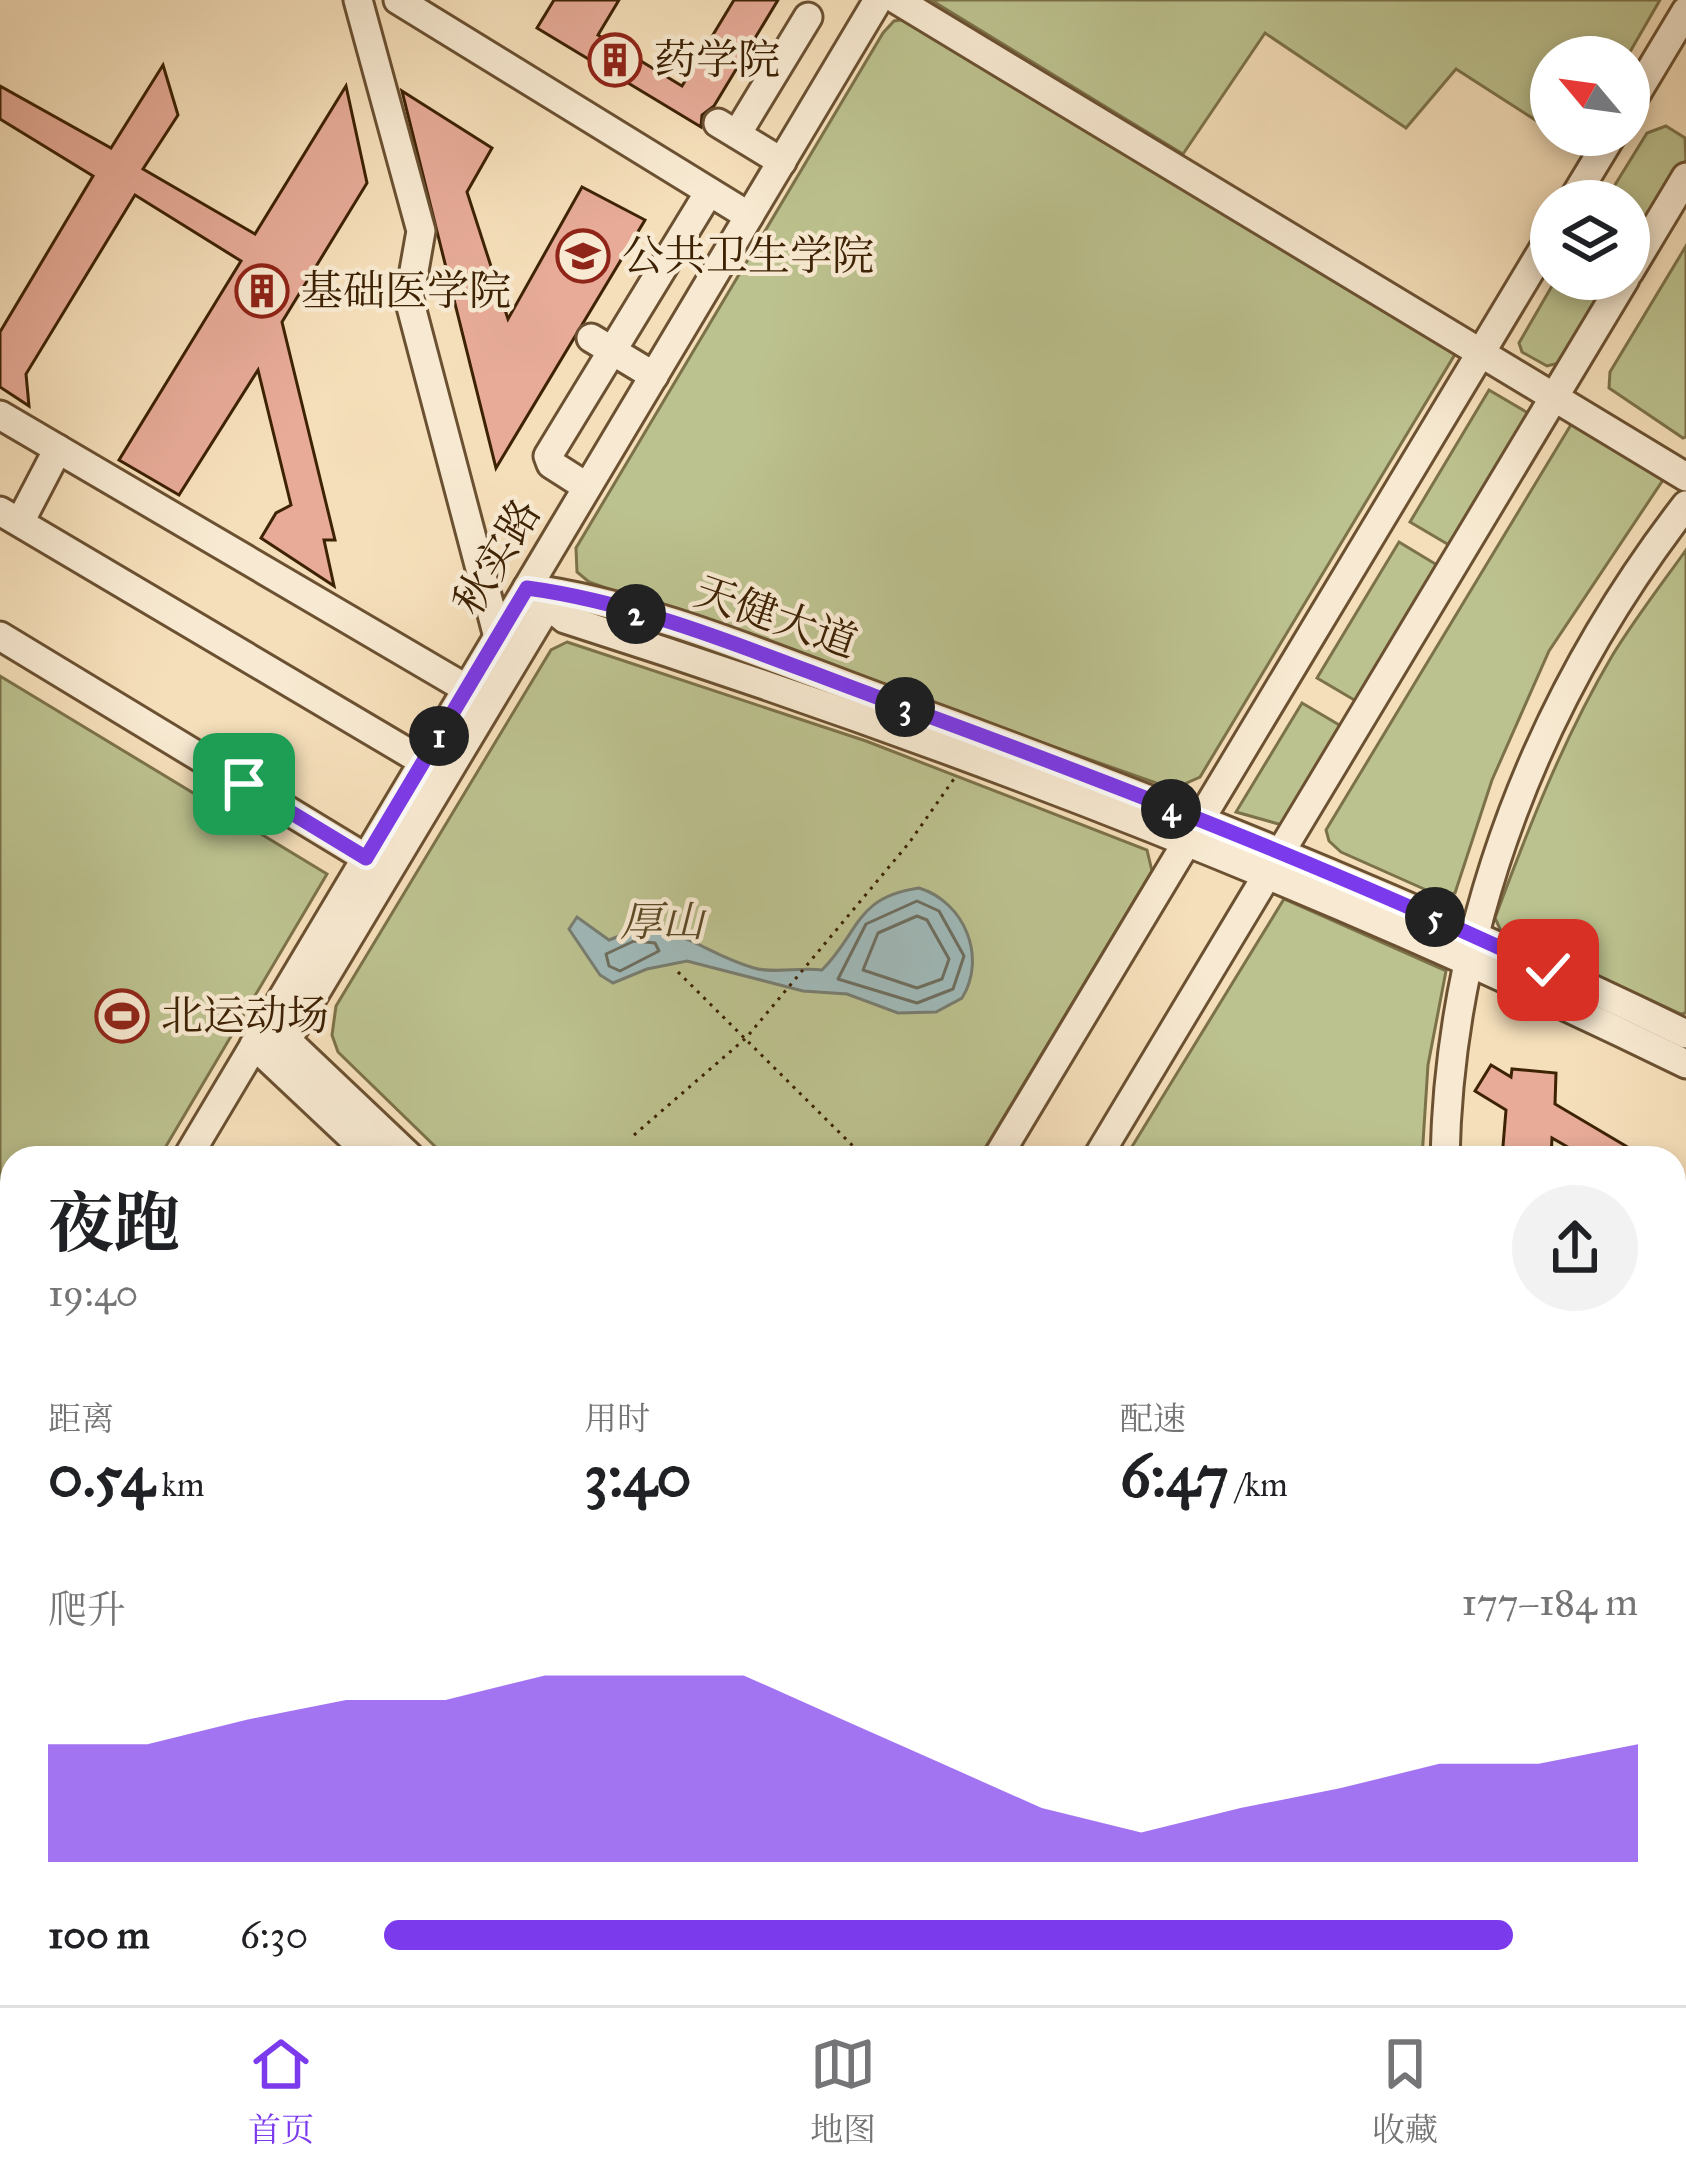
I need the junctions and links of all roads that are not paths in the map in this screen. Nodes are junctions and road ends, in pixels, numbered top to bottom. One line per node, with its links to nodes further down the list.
1 (358, 0): 27 (lane)
2 (398, 0): 10 (lane)
3 (878, 0): 8 (lane, 秋实路)
4 (897, 0): 16 (lane)
5 (1686, 11): 7 (lane)
6 (808, 17): 8 (lane)
7 (1650, 71)
8 (782, 162): 11 (lane, 秋实路)
9 (1686, 177): 12 (lane)
10 (709, 192): 11 (lane); 15 (lane)
11 (749, 217): 17 (lane, 秋实路)
12 (1650, 237)
13 (1530, 271): 16 (lane)
14 (1612, 300): 18 (lane)
15 (602, 344): 17 (lane); 22 (lane)
16 (1481, 353): 18 (lane); 30 (lane)
17 (654, 376): 22 (lane, 秋实路)
18 (1553, 398): 21 (lane); 32 (lane)
19 (0, 415): 20 (lane)
20 (58, 449): 24 (lane); 28 (lane)
21 (1686, 477)
22 (587, 487): 25 (lane, 秋实路)
23 (1686, 505): 33 (lane)
24 (10, 516): 29 (lane)
25 (538, 596): 27 (lane, 秋实路); 30 (lane, 天健大道); 30 (lane, 天健大道); 35 (lane)
26 (0, 636): 31 (lane)
27 (498, 638): 28 (lane, 秋实路)
28 (467, 689): 29 (lane, 秋实路)
29 (424, 762): 31 (lane, 秋实路)
30 (1193, 832): 32 (lane, 天健大道); 40 (lane)
31 (366, 858): 35 (lane, 秋实路)
32 (1273, 864): 33 (lane, 天健大道); 41 (lane)
33 (1472, 949): 34 (lane, 天健大道); 36 (lane, 天健大道); 42 (lane)
34 (1686, 1034)
35 (270, 1036): 37 (lane, 秋实路); 38 (lane); 39 (lane)
36 (1686, 1064)
37 (195, 1146)
38 (364, 1146)
39 (397, 1146)
40 (1005, 1146)
41 (1104, 1146)
42 (1446, 1146)

